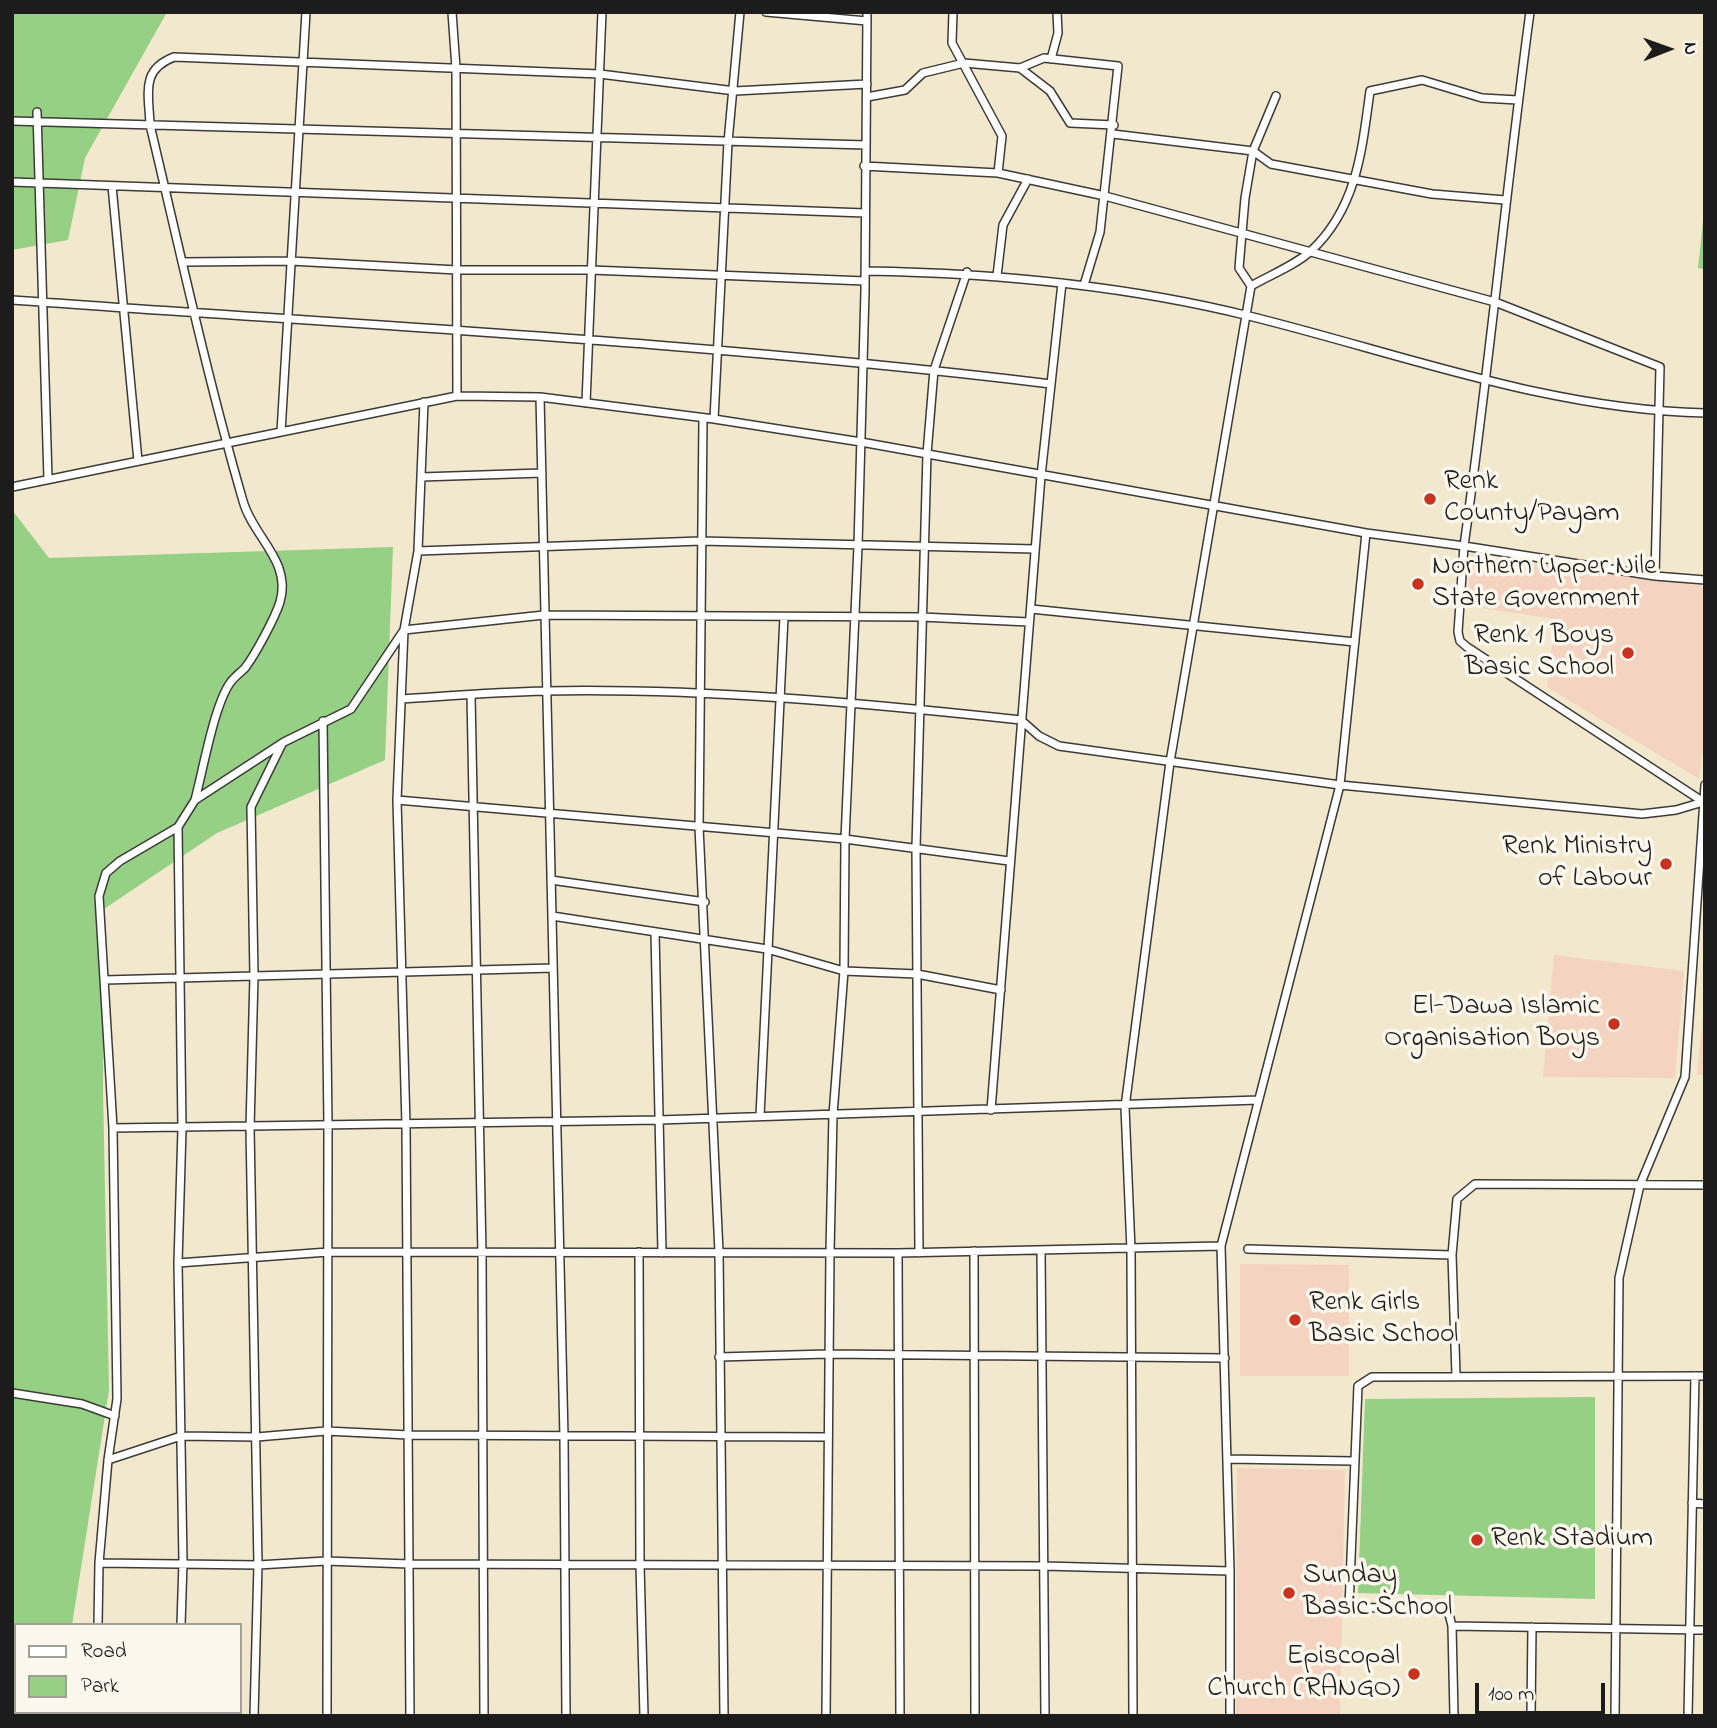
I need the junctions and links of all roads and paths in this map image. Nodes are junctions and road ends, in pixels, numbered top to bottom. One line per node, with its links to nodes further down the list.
1 (306, 12): 12 (street)
2 (452, 12): 14 (street)
3 (602, 12): 16 (street)
4 (740, 12): 18 (street)
5 (766, 12): 10 (street)
6 (867, 12): 10 (street)
7 (953, 12): 13 (street)
8 (1058, 12): 11 (street)
9 (1530, 12): 21 (street)
10 (867, 22): 17 (street)
11 (1051, 59): 15 (street); 26 (street)
12 (302, 62): 14 (street); 25 (street); 27 (street)
13 (964, 63): 15 (street); 20 (street); 35 (street)
14 (456, 68): 16 (street); 28 (street)
15 (1020, 68): 26 (street)
16 (600, 74): 18 (street); 30 (street)
17 (867, 84): 18 (street); 20 (street)
18 (735, 92): 31 (street)
19 (1276, 96): 33 (street)
20 (867, 97): 32 (street)
21 (1518, 100): 37 (street); 45 (street)
22 (37, 112): 24 (street)
23 (12, 121): 24 (street)
24 (38, 122): 25 (street); 39 (street)
25 (150, 125): 27 (street); 41 (street)
26 (1114, 125): 29 (street)
27 (298, 130): 28 (street); 42 (street)
28 (456, 134): 30 (street); 44 (street)
29 (1113, 134): 33 (street); 43 (street)
30 (597, 138): 31 (street); 46 (street)
31 (728, 142): 32 (street); 47 (street)
32 (866, 145): 34 (street)
33 (1253, 151): 37 (street); 49 (street)
34 (864, 166): 35 (street); 48 (street)
35 (998, 173): 36 (street)
36 (1028, 179): 43 (street); 58 (street)
37 (1357, 180): 45 (street); 50 (street)
38 (12, 182): 39 (street)
39 (39, 183): 40 (street); 64 (street)
40 (112, 186): 41 (street); 66 (street)
41 (165, 187): 42 (street); 52 (street)
42 (295, 192): 44 (street); 51 (street)
43 (1105, 196): 49 (street); 61 (street)
44 (457, 199): 46 (street); 53 (street)
45 (1505, 200): 65 (street)
46 (594, 204): 47 (street); 54 (street)
47 (724, 209): 48 (street); 57 (street)
48 (865, 213): 55 (street)
49 (1243, 234): 50 (street); 62 (street)
50 (1311, 251): 62 (street); 65 (street)
51 (291, 261): 52 (street); 53 (street); 69 (street)
52 (183, 262): 67 (street)
53 (457, 270): 54 (street); 70 (street)
54 (591, 270): 57 (street); 71 (street)
55 (866, 271): 56 (street); 59 (street)
56 (967, 272): 58 (street); 74 (street)
57 (721, 275): 59 (street); 72 (street)
58 (997, 276): 60 (street)
59 (865, 281): 73 (street)
60 (1062, 283): 61 (street); 76 (street)
61 (1084, 285): 68 (street)
62 (1251, 286): 68 (street)
63 (12, 300): 64 (street)
64 (43, 302): 66 (street); 93 (street)
65 (1495, 302): 75 (street); 81 (street)
66 (124, 308): 67 (street); 89 (street)
67 (195, 313): 69 (street); 87 (street)
68 (1248, 316): 75 (street); 95 (street)
69 (288, 320): 70 (street); 85 (street)
70 (457, 332): 71 (street); 77 (street)
71 (588, 341): 72 (street); 80 (street)
72 (717, 351): 73 (street); 84 (street)
73 (863, 363): 74 (street); 86 (street)
74 (934, 370): 76 (street); 88 (street)
75 (1487, 382): 81 (street); 101 (street)
76 (1051, 384): 91 (street)
77 (457, 396): 78 (street); 79 (street)
78 (540, 397): 80 (street); 90 (street)
79 (424, 402): 85 (street); 92 (street)
80 (586, 403): 83 (street)
81 (1660, 412): 82 (street); 104 (street)
82 (1705, 413)
83 (703, 418): 84 (street); 97 (street)
84 (714, 419): 86 (street)
85 (281, 432): 87 (street)
86 (861, 442): 88 (street); 99 (street)
87 (226, 443): 89 (street); 129 (street)
88 (927, 454): 91 (street); 100 (street)
89 (138, 461): 93 (street)
90 (542, 473): 92 (street); 98 (street)
91 (1041, 476): 95 (street); 102 (street)
92 (421, 477): 103 (street)
93 (48, 480): 94 (street)
94 (12, 487)
95 (1213, 507): 96 (street); 113 (street)
96 (1366, 533): 101 (street); 115 (street)
97 (701, 541): 98 (street); 99 (street); 108 (street)
98 (543, 544): 103 (street); 107 (street)
99 (858, 546): 100 (street); 110 (street)
100 (923, 546): 102 (street); 111 (street)
101 (1464, 546): 104 (street); 131 (street)
102 (1035, 549): 106 (street)
103 (418, 551): 114 (street)
104 (1655, 576): 105 (street)
105 (1705, 580)
106 (1031, 609): 112 (street); 113 (street)
107 (544, 615): 108 (street); 114 (street); 116 (street)
108 (700, 616): 109 (street); 117 (street)
109 (784, 617): 110 (street); 120 (street)
110 (856, 617): 111 (street); 121 (street)
111 (920, 617): 112 (street); 122 (street)
112 (1029, 622): 123 (street)
113 (1194, 623): 115 (street); 126 (street)
114 (404, 630): 119 (street); 124 (street)
115 (1355, 642): 127 (street)
116 (545, 691): 117 (street); 118 (street); 133 (street)
117 (700, 694): 120 (street); 134 (street)
118 (471, 695): 119 (street); 132 (street)
119 (402, 699): 130 (street)
120 (779, 699): 121 (street); 136 (street)
121 (852, 704): 122 (street); 137 (street)
122 (919, 709): 123 (street); 138 (street)
123 (1021, 720): 126 (street); 139 (street)
124 (323, 721): 125 (street); 151 (street)
125 (284, 742): 129 (street); 152 (street)
126 (1170, 762): 127 (street); 157 (street)
127 (1340, 785): 131 (street); 156 (street)
128 (1705, 786): 131 (street)
129 (195, 800): 135 (street)
130 (397, 800): 132 (street); 149 (street)
131 (1704, 803): 171 (street)
132 (471, 807): 133 (street); 147 (street)
133 (548, 813): 134 (street); 140 (street)
134 (699, 827): 136 (street); 141 (street)
135 (178, 828): 153 (street); 154 (street)
136 (776, 834): 137 (street); 145 (street)
137 (845, 839): 138 (street); 148 (street)
138 (916, 848): 139 (street); 150 (street)
139 (1009, 861): 155 (street)
140 (551, 880): 141 (street); 142 (street)
141 (705, 902): 144 (street)
142 (552, 916): 143 (street); 146 (street)
143 (655, 932): 144 (street); 163 (street)
144 (705, 940): 145 (street); 162 (street)
145 (767, 949): 148 (street); 161 (street)
146 (553, 968): 147 (street); 164 (street)
147 (477, 971): 149 (street); 165 (street)
148 (844, 971): 150 (street); 160 (street)
149 (403, 973): 151 (street); 166 (street)
150 (917, 974): 155 (street); 159 (street)
151 (327, 975): 152 (street); 167 (street)
152 (254, 976): 153 (street); 169 (street)
153 (180, 980): 154 (street); 170 (street)
154 (104, 981): 168 (street)
155 (1001, 990): 158 (street)
156 (1258, 1100): 157 (street); 173 (street)
157 (1125, 1107): 158 (street); 175 (street)
158 (991, 1110): 159 (street)
159 (917, 1111): 160 (street); 184 (street)
160 (833, 1115): 161 (street); 183 (street)
161 (760, 1116): 162 (street)
162 (712, 1117): 163 (street); 182 (street)
163 (659, 1120): 164 (street); 185 (street)
164 (557, 1122): 165 (street); 180 (street)
165 (480, 1124): 166 (street); 187 (street)
166 (405, 1125): 167 (street); 179 (street)
167 (328, 1126): 169 (street); 178 (street)
168 (113, 1128): 170 (street); 203 (street)
169 (250, 1128): 170 (street); 189 (street)
170 (182, 1129): 190 (street)
171 (1640, 1185): 172 (street); 188 (street); 199 (street)
172 (1705, 1185)
173 (1221, 1246): 175 (street); 197 (street)
174 (1041, 1250): 175 (street); 177 (street); 194 (street)
175 (1131, 1250): 196 (street)
176 (1248, 1250): 188 (street)
177 (974, 1251): 184 (street); 193 (street)
178 (328, 1252): 179 (street); 189 (street); 204 (street)
179 (407, 1252): 187 (street); 205 (street)
180 (559, 1252): 181 (street); 187 (street); 210 (street)
181 (639, 1252): 185 (street); 211 (street)
182 (719, 1252): 183 (street); 185 (street); 195 (street)
183 (830, 1252): 186 (street); 191 (street)
184 (919, 1252): 186 (street)
185 (662, 1253)
186 (898, 1253): 192 (street)
187 (482, 1254): 207 (street)
188 (1452, 1255): 198 (street)
189 (253, 1260): 190 (street); 209 (street)
190 (178, 1263): 206 (street)
191 (828, 1354): 192 (street); 195 (street); 212 (street)
192 (899, 1356): 193 (street); 227 (street)
193 (974, 1356): 194 (street); 228 (street)
194 (1042, 1356): 196 (street); 229 (street)
195 (719, 1357): 208 (street)
196 (1132, 1358): 197 (street); 231 (street)
197 (1224, 1358): 213 (street)
198 (1456, 1375): 199 (street); 215 (street)
199 (1617, 1376): 200 (street); 237 (street)
200 (1695, 1376): 201 (street); 216 (street)
201 (1705, 1376)
202 (12, 1393): 203 (street)
203 (115, 1416): 214 (street)
204 (326, 1431): 205 (street); 209 (street); 218 (street)
205 (408, 1435): 207 (street); 221 (street)
206 (181, 1436): 209 (street); 214 (street); 219 (street)
207 (483, 1436): 210 (street); 222 (street)
208 (720, 1436): 211 (street); 212 (street); 226 (street)
209 (257, 1437): 223 (street)
210 (564, 1437): 211 (street); 224 (street)
211 (639, 1437): 225 (street)
212 (827, 1437): 230 (street)
213 (1228, 1459): 215 (street); 232 (street)
214 (108, 1460): 220 (street)
215 (1353, 1461): 235 (street)
216 (1692, 1503): 217 (street); 238 (street)
217 (1705, 1504)
218 (326, 1561): 221 (street); 223 (street); 241 (street)
219 (183, 1562): 220 (street); 223 (street); 234 (street)
220 (99, 1563): 233 (street)
221 (409, 1564): 222 (street); 242 (street)
222 (484, 1564): 224 (street); 243 (street)
223 (258, 1565): 240 (street)
224 (565, 1565): 225 (street); 244 (street)
225 (640, 1565): 226 (street); 245 (street)
226 (724, 1566): 230 (street); 246 (street)
227 (900, 1566): 228 (street); 230 (street); 248 (street)
228 (975, 1566): 229 (street); 249 (street)
229 (1044, 1566): 231 (street); 250 (street)
230 (825, 1567): 247 (street)
231 (1132, 1568): 232 (street); 251 (street)
232 (1230, 1571): 252 (street)
233 (98, 1623)
234 (181, 1623)
235 (1452, 1626): 236 (street); 253 (street)
236 (1532, 1627): 237 (street); 254 (street)
237 (1614, 1627): 238 (street); 255 (street)
238 (1690, 1630): 239 (street); 256 (street)
239 (1705, 1630)
240 (254, 1716)
241 (327, 1716)
242 (410, 1716)
243 (484, 1716)
244 (566, 1716)
245 (644, 1716)
246 (724, 1716)
247 (826, 1716)
248 (900, 1716)
249 (975, 1716)
250 (1045, 1716)
251 (1133, 1716)
252 (1230, 1716)
253 (1454, 1716)
254 (1531, 1716)
255 (1615, 1716)
256 (1688, 1716)

